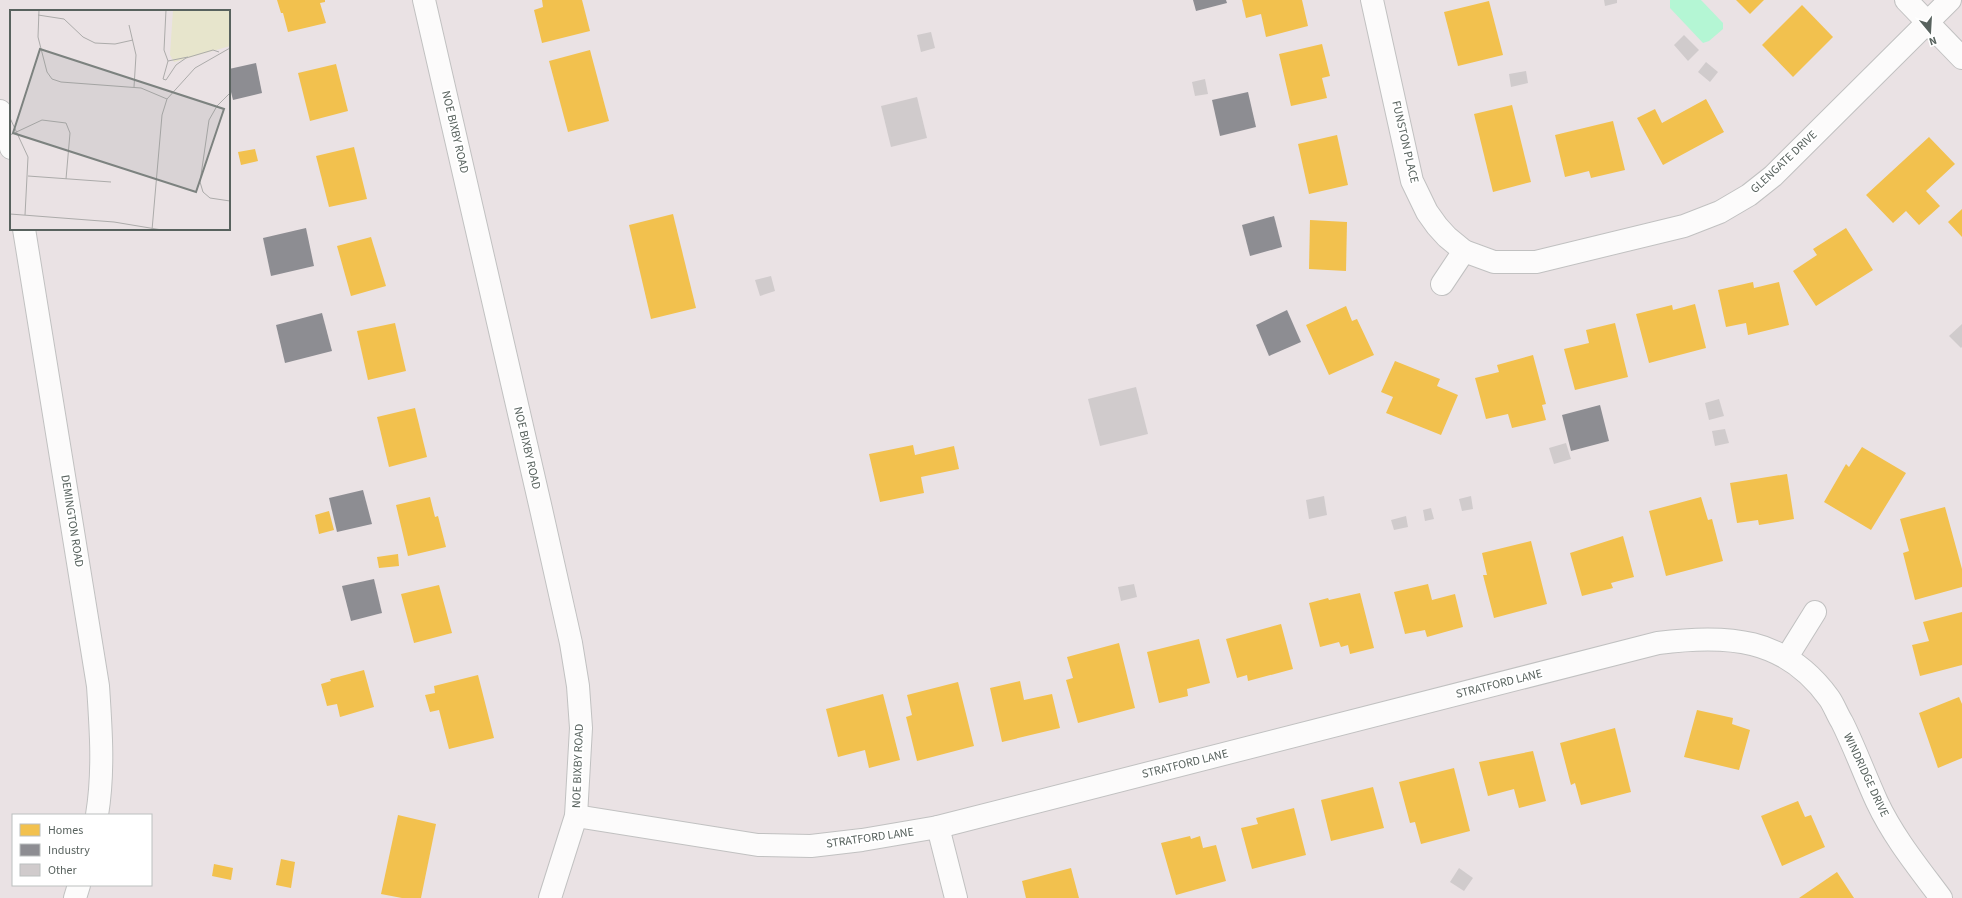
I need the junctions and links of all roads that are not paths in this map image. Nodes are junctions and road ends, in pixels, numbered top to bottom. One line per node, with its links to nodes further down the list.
1 (424, 0): 15 (street, NOE BIXBY ROAD)
2 (1372, 0): 10 (street, FUNSTON PLACE)
3 (1906, 0): 5 (street)
4 (1950, 0): 5 (street, GLENGATE DRIVE)
5 (1927, 22): 6 (street); 10 (street, GLENGATE DRIVE)
6 (1962, 58)
7 (0, 111): 8 (street)
8 (10, 145)
9 (24, 230): 14 (street, DEMINGTON ROAD)
10 (1472, 254): 11 (street)
11 (1442, 284)
12 (1815, 612): 13 (street)
13 (1787, 657): 16 (street, STRATFORD LANE); 21 (street, WINDRIDGE DRIVE)
14 (97, 814)
15 (576, 816): 16 (street, STRATFORD LANE); 19 (street, NOE BIXBY ROAD)
16 (938, 827): 20 (street)
17 (79, 886): 18 (street)
18 (75, 898)
19 (550, 898)
20 (956, 898)
21 (1941, 898)

